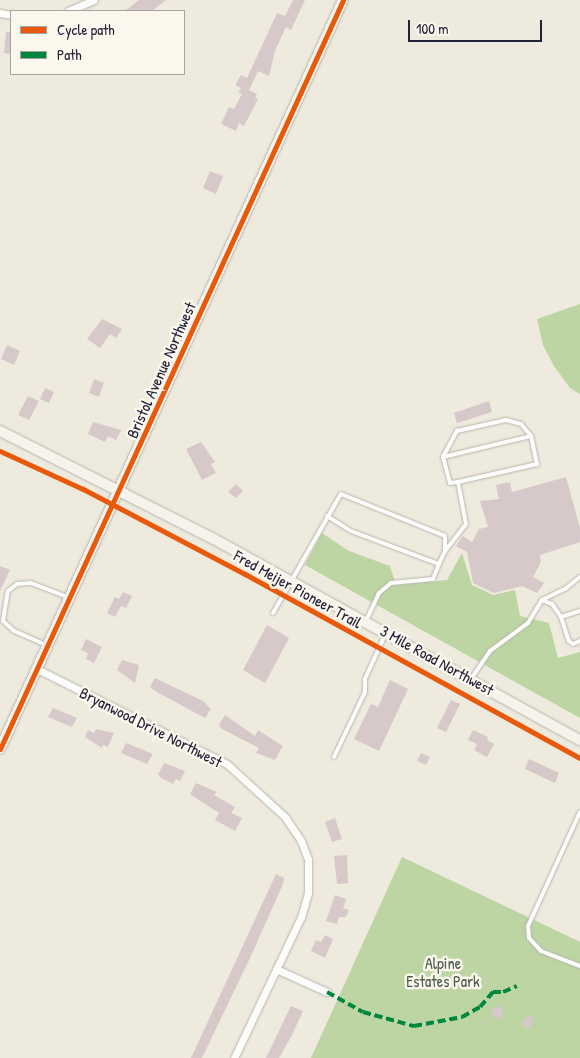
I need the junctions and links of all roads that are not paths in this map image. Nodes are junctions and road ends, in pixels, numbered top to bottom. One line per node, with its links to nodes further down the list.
1 (94, 0): 3 (street)
2 (343, 0): 8 (street, Bristol Avenue Northwest)
3 (70, 10)
4 (0, 431): 8 (street, 3 Mile Road Northwest)
5 (531, 436): 6 (lane); 6 (lane); 7 (lane)
6 (443, 457): 7 (lane)
7 (458, 482): 10 (lane)
8 (119, 490): 13 (street, 3 Mile Road Northwest); 14 (street, Bristol Avenue Northwest)
9 (328, 516): 10 (lane); 11 (lane); 13 (lane)
10 (446, 551): 11 (lane)
11 (439, 564): 19 (lane)
12 (580, 577): 15 (lane)
13 (292, 581): 17 (lane); 19 (street, 3 Mile Road Northwest)
14 (70, 598): 22 (street, Bristol Avenue Northwest); 22 (lane)
15 (542, 600): 18 (lane); 24 (lane)
16 (580, 611): 18 (lane)
17 (274, 613)
18 (561, 617): 21 (lane)
19 (366, 621): 20 (street, 3 Mile Road Northwest)
20 (386, 633): 24 (street, 3 Mile Road Northwest); 27 (lane)
21 (580, 641)
22 (48, 646): 23 (street, Bristol Avenue Northwest)
23 (37, 669): 26 (street, Bristol Avenue Northwest); 30 (street, Bryanwood Drive Northwest)
24 (471, 679): 25 (street, 3 Mile Road Northwest)
25 (580, 740)
26 (0, 750)
27 (334, 758)
28 (580, 812): 29 (lane)
29 (580, 966)
30 (276, 969): 31 (street); 32 (street, Bryanwood Drive Northwest)
31 (326, 992)
32 (234, 1058)

